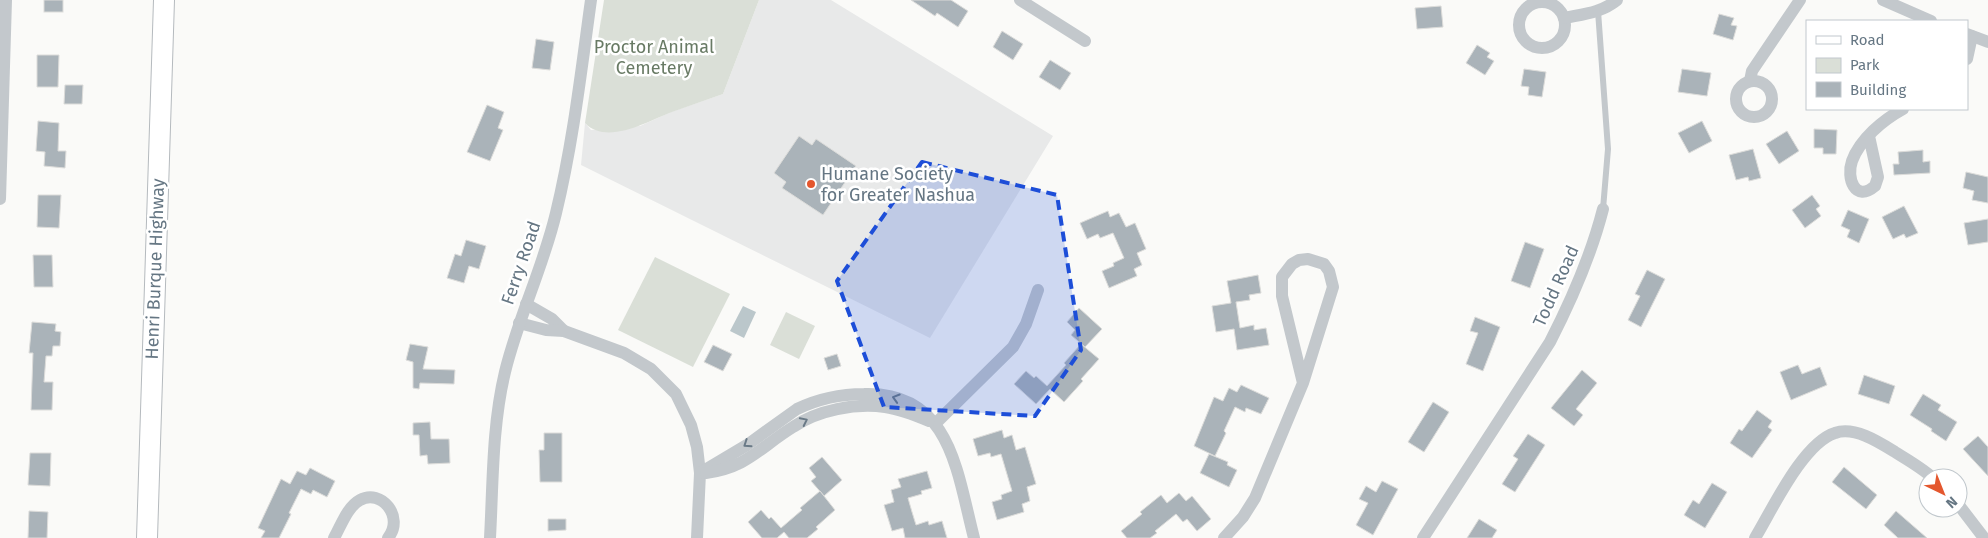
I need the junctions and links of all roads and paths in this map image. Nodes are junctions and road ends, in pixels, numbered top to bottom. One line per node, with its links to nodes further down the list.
1 (6, 0): 18 (street)
2 (164, 0): 29 (main road, Henri Burque Highway)
3 (591, 0): 21 (street, Ferry Road)
4 (1020, 0): 12 (street)
5 (1617, 0): 8 (street)
6 (1800, 0): 15 (street)
7 (1883, 0): 10 (street)
8 (1598, 12): 9 (street); 19 (lane, Todd Road)
9 (1564, 18)
10 (1929, 20)
11 (1970, 35): 13 (street); 14 (street)
12 (1085, 41)
13 (1988, 42)
14 (1968, 50)
15 (1750, 81)
16 (1901, 110): 17 (street)
17 (1869, 136)
18 (0, 199)
19 (1603, 209): 36 (street, Todd Road)
20 (1038, 290): 25 (street)
21 (526, 304): 22 (street, Ferry Road); 23 (street)
22 (519, 323): 23 (street); 32 (street, Ferry Road)
23 (564, 331): 27 (street)
24 (1303, 383): 24 (street); 35 (street)
25 (936, 423): 27 (street); 34 (street)
26 (1918, 468): 37 (street)
27 (700, 473): 33 (street)
28 (1968, 517): 38 (street)
29 (147, 538)
30 (334, 538): 31 (street)
31 (388, 538)
32 (490, 538)
33 (697, 538)
34 (974, 538)
35 (1224, 538)
36 (1423, 538)
37 (1755, 538)
38 (1984, 538)

